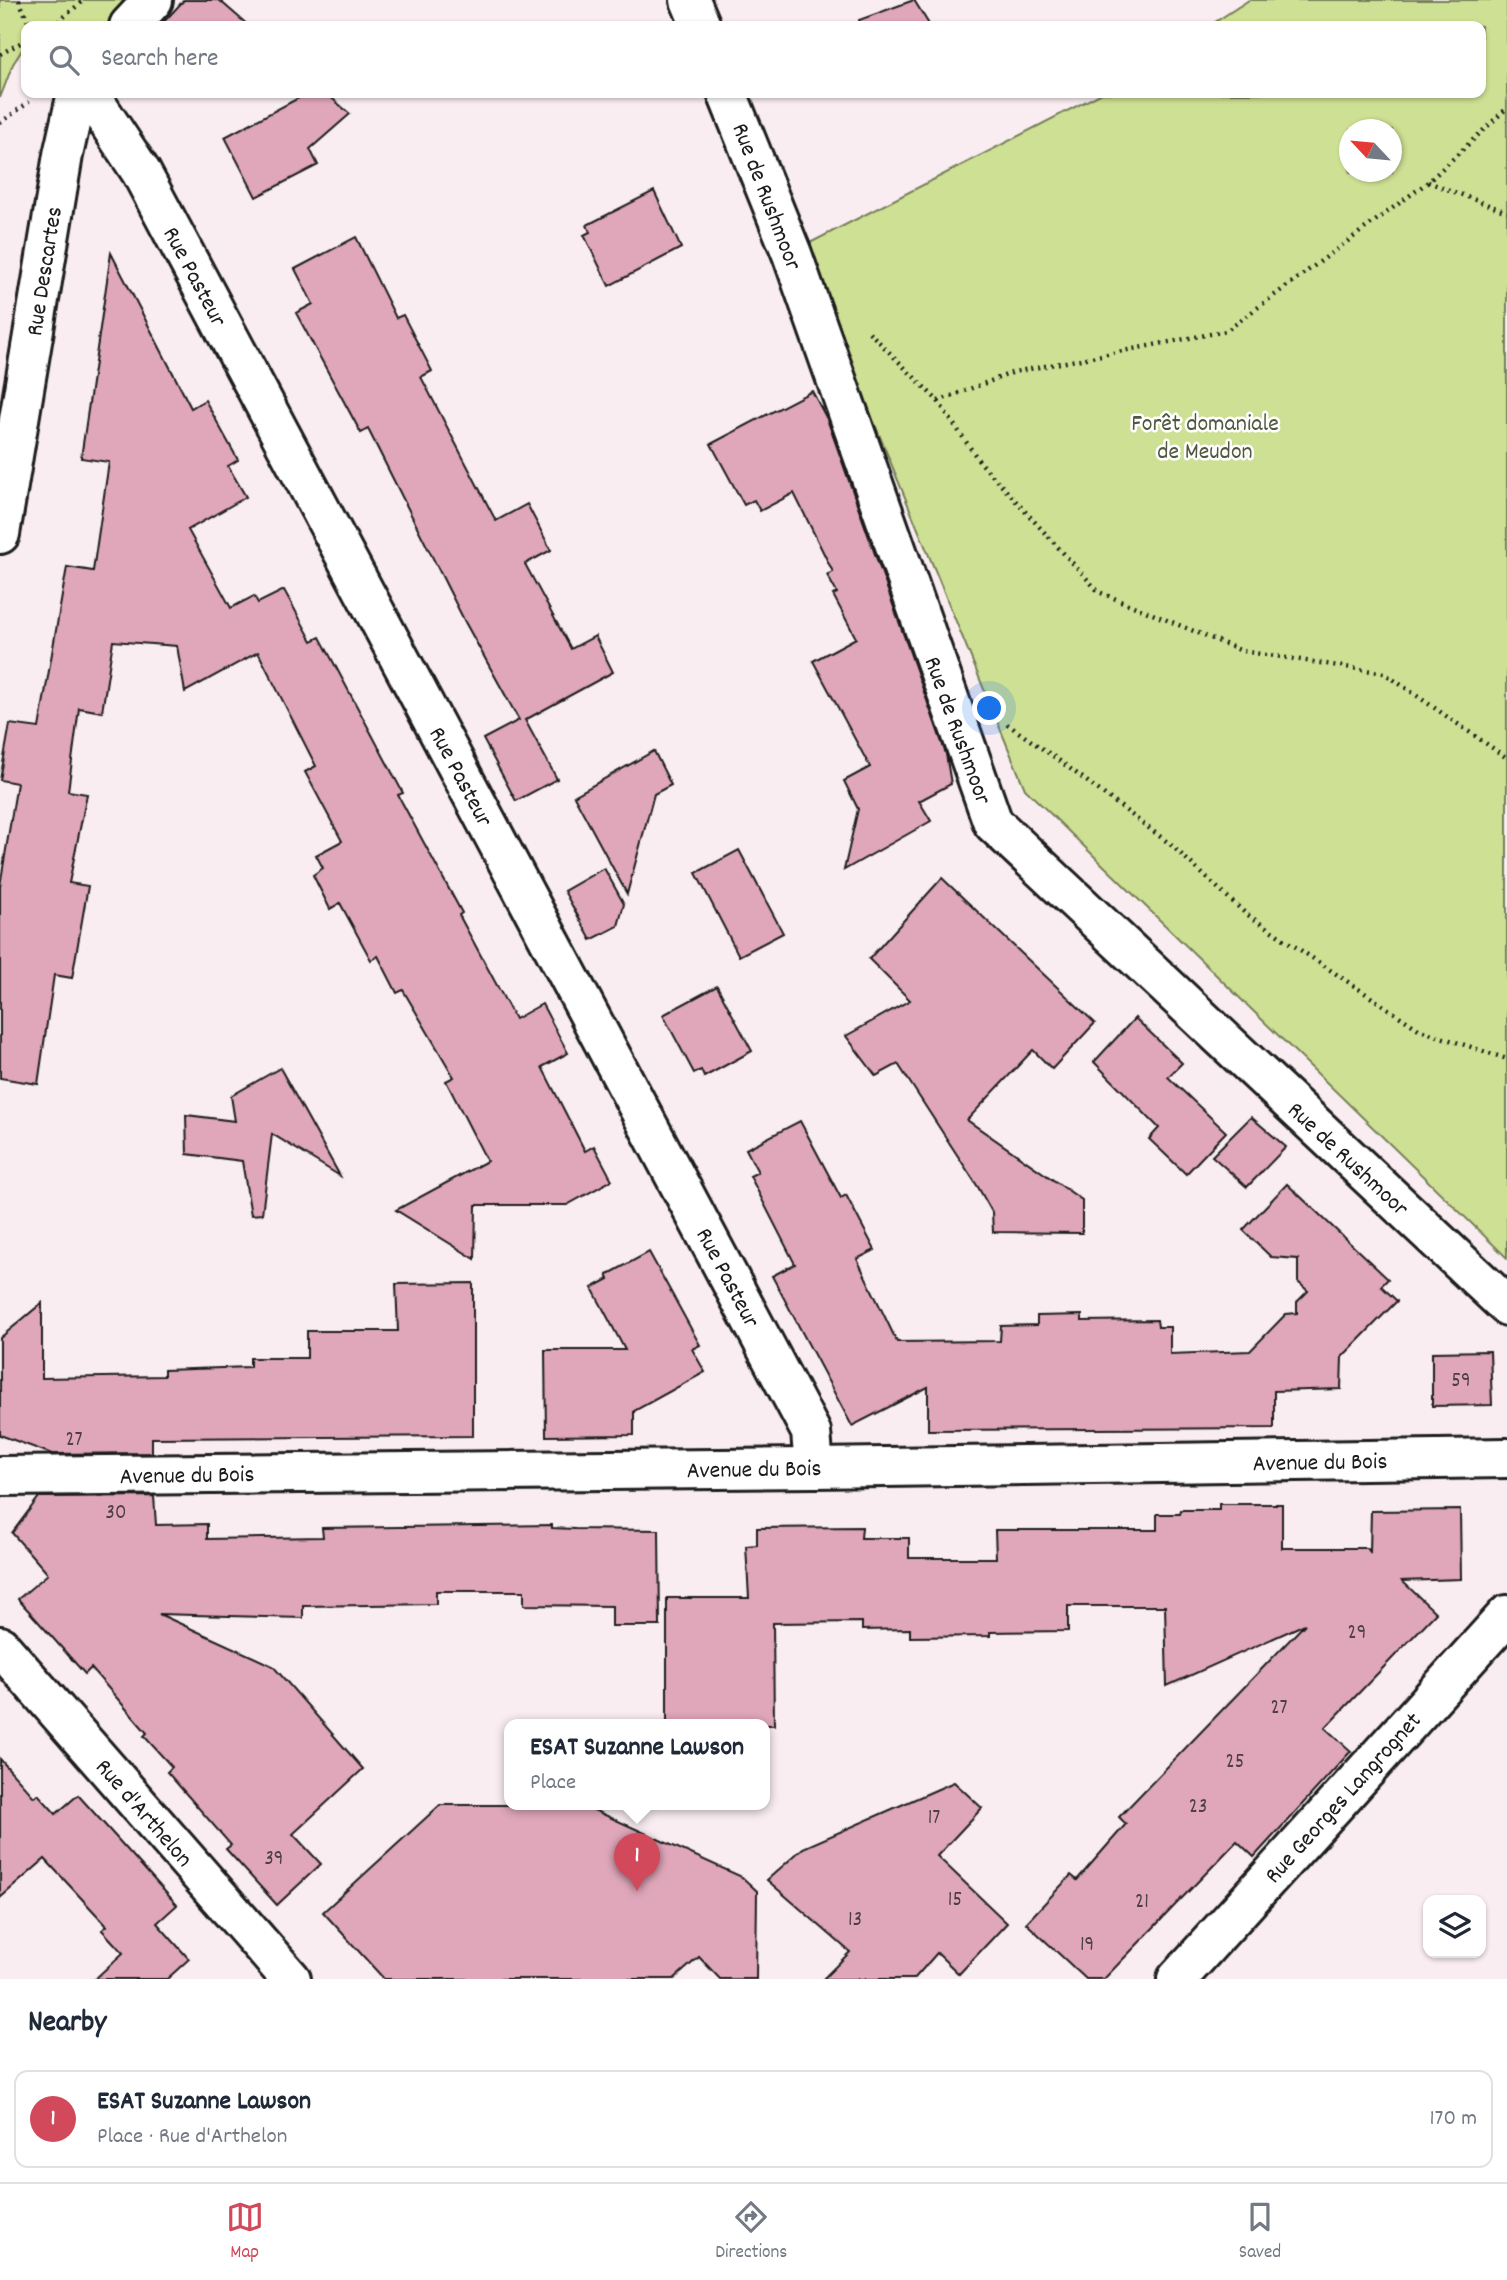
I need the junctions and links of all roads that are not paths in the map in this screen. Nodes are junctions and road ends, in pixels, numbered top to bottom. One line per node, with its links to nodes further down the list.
1 (153, 0): 3 (street)
2 (690, 0): 4 (street)
3 (134, 21)
4 (699, 21)
5 (76, 98): 8 (street, Rue Descartes)
6 (92, 98): 11 (street, Rue Pasteur)
7 (729, 98): 9 (street, Rue de Rushmoor)
8 (0, 534)
9 (1507, 1306)
10 (1507, 1458): 11 (street, Avenue du Bois)
11 (814, 1468): 12 (street, Avenue du Bois)
12 (0, 1476)
13 (1507, 1615): 16 (street, Rue Georges Langrognet)
14 (0, 1646): 15 (street, Rue d'Arthelon)
15 (291, 1979)
16 (1177, 1979)

